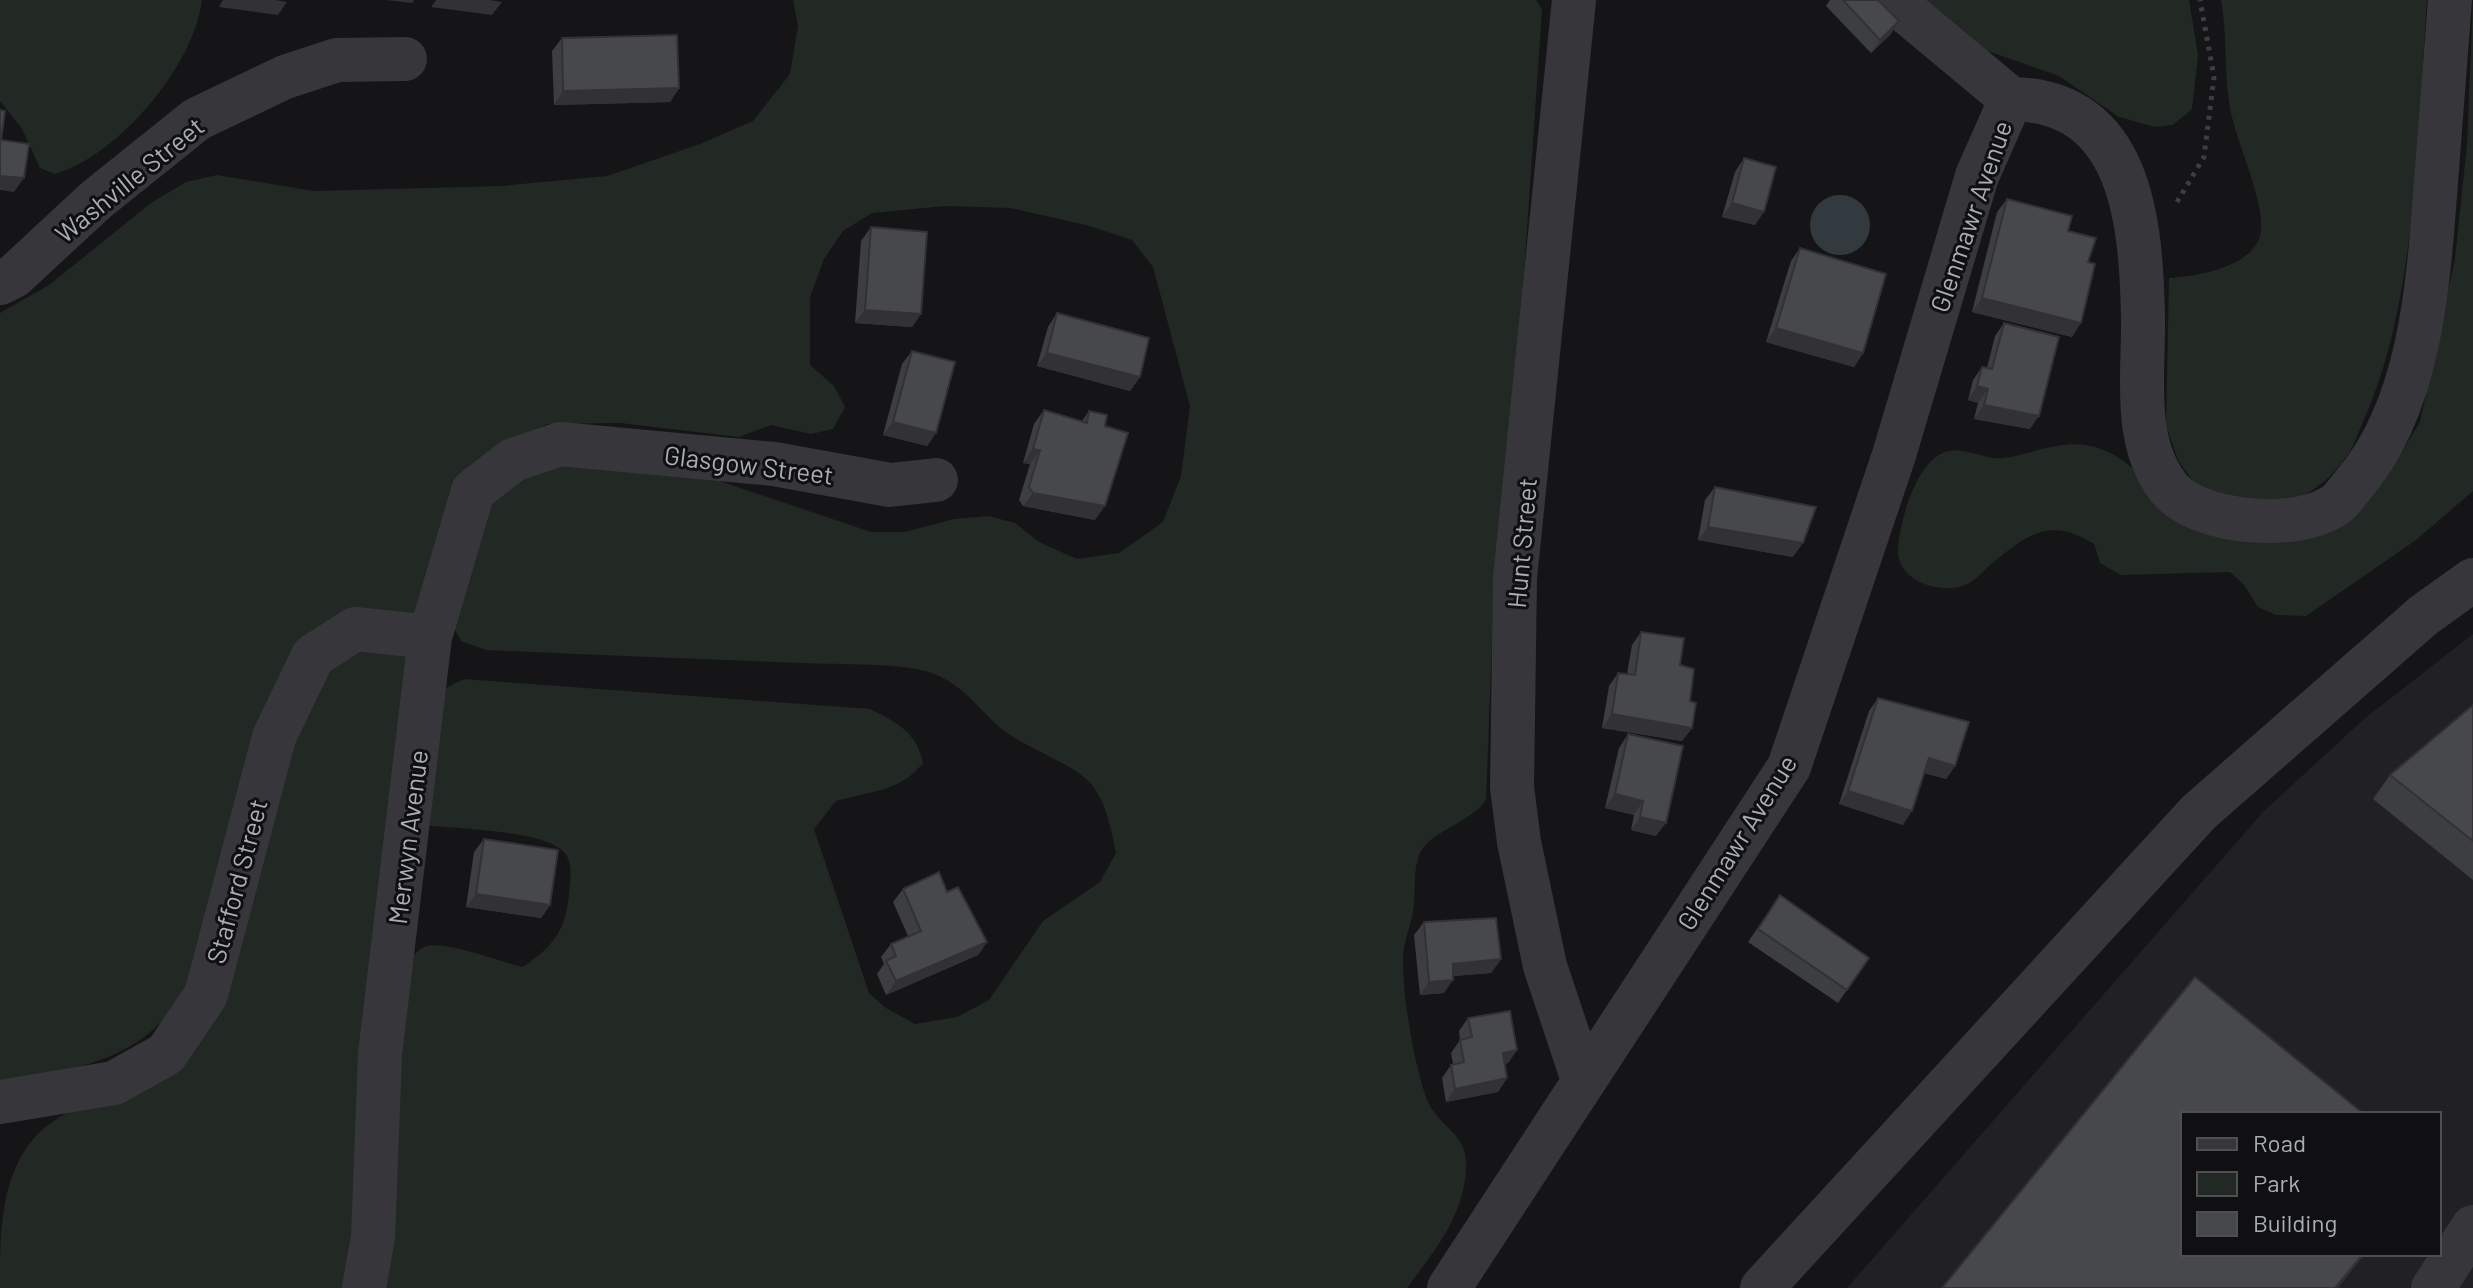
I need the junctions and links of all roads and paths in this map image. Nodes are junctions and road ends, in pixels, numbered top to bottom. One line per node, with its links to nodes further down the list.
1 (1574, 0): 13 (street, Hunt Street)
2 (1892, 0): 6 (street)
3 (2200, 0): 7 (path)
4 (2450, 0): 7 (street, Glenmawr Avenue)
5 (405, 59): 8 (street, Washville Street)
6 (2011, 99): 7 (street, Glenmawr Avenue); 13 (street, Glenmawr Avenue)
7 (2138, 230)
8 (0, 283)
9 (560, 444): 10 (street, Glasgow Street); 12 (street, Merwyn Avenue)
10 (936, 480)
11 (2473, 580): 18 (street)
12 (430, 637): 14 (street, Stafford Street); 16 (street, Merwyn Avenue)
13 (1583, 1080): 17 (street, Glenmawr Avenue)
14 (0, 1102)
15 (2473, 1227): 19 (street)
16 (364, 1288)
17 (1449, 1288)
18 (1762, 1288)
19 (2433, 1288)

